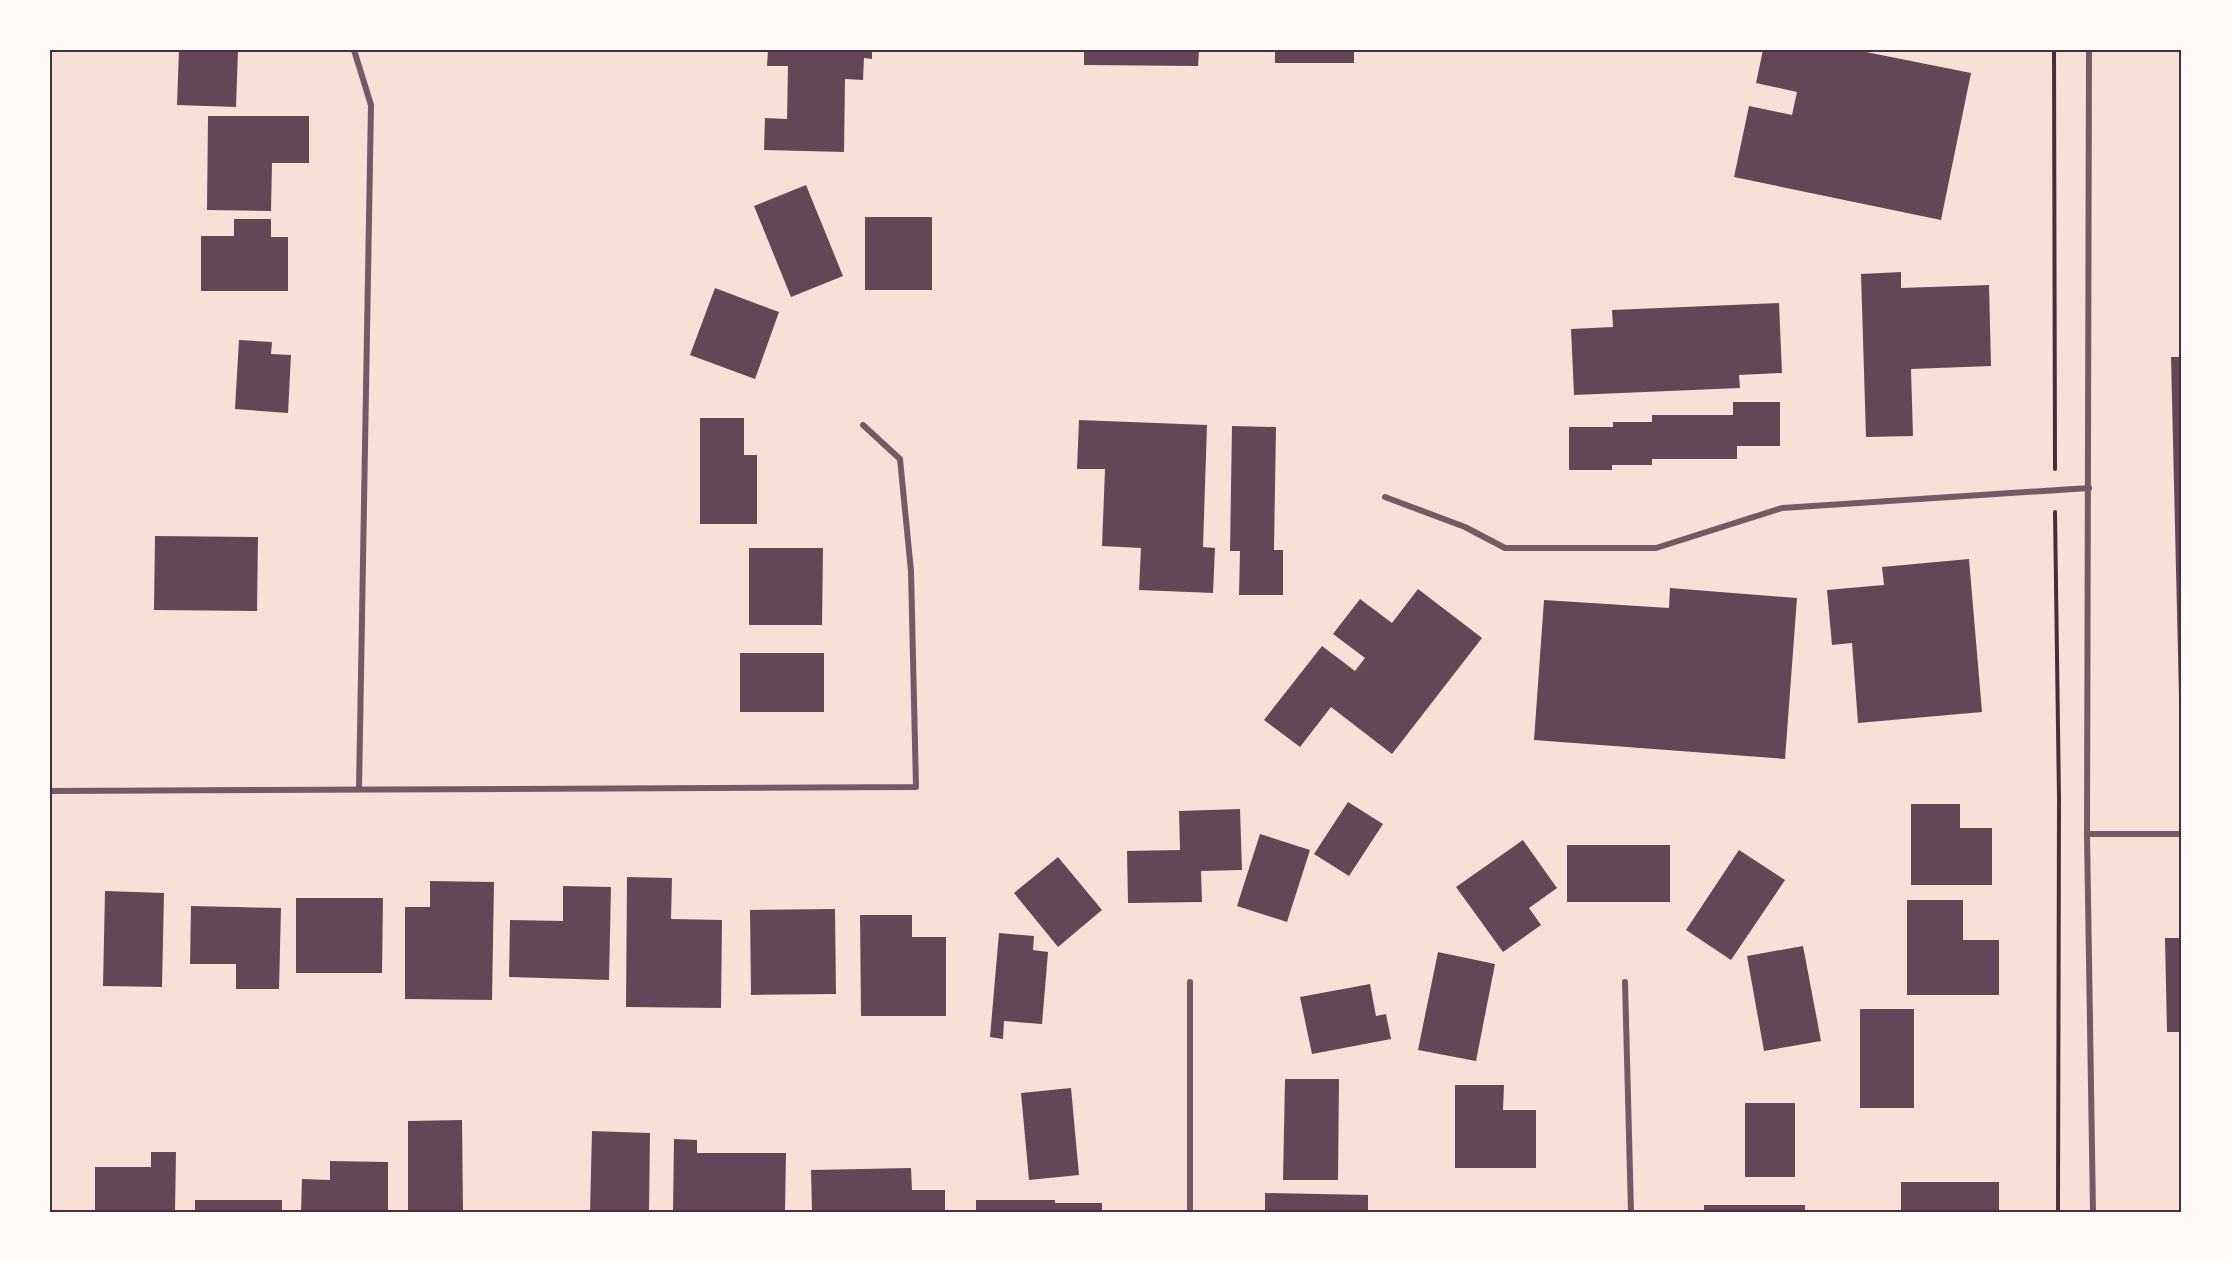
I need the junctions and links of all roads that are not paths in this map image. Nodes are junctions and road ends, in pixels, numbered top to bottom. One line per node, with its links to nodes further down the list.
1 (354, 50): 6 (street)
2 (2089, 50): 4 (street)
3 (863, 425): 6 (street)
4 (2089, 488): 5 (street); 8 (street)
5 (1385, 497)
6 (359, 789): 7 (street)
7 (50, 791)
8 (2087, 834): 9 (street); 14 (street)
9 (2181, 834)
10 (1190, 982): 12 (street)
11 (1625, 982): 13 (street)
12 (1190, 1212)
13 (1631, 1212)
14 (2093, 1212)

